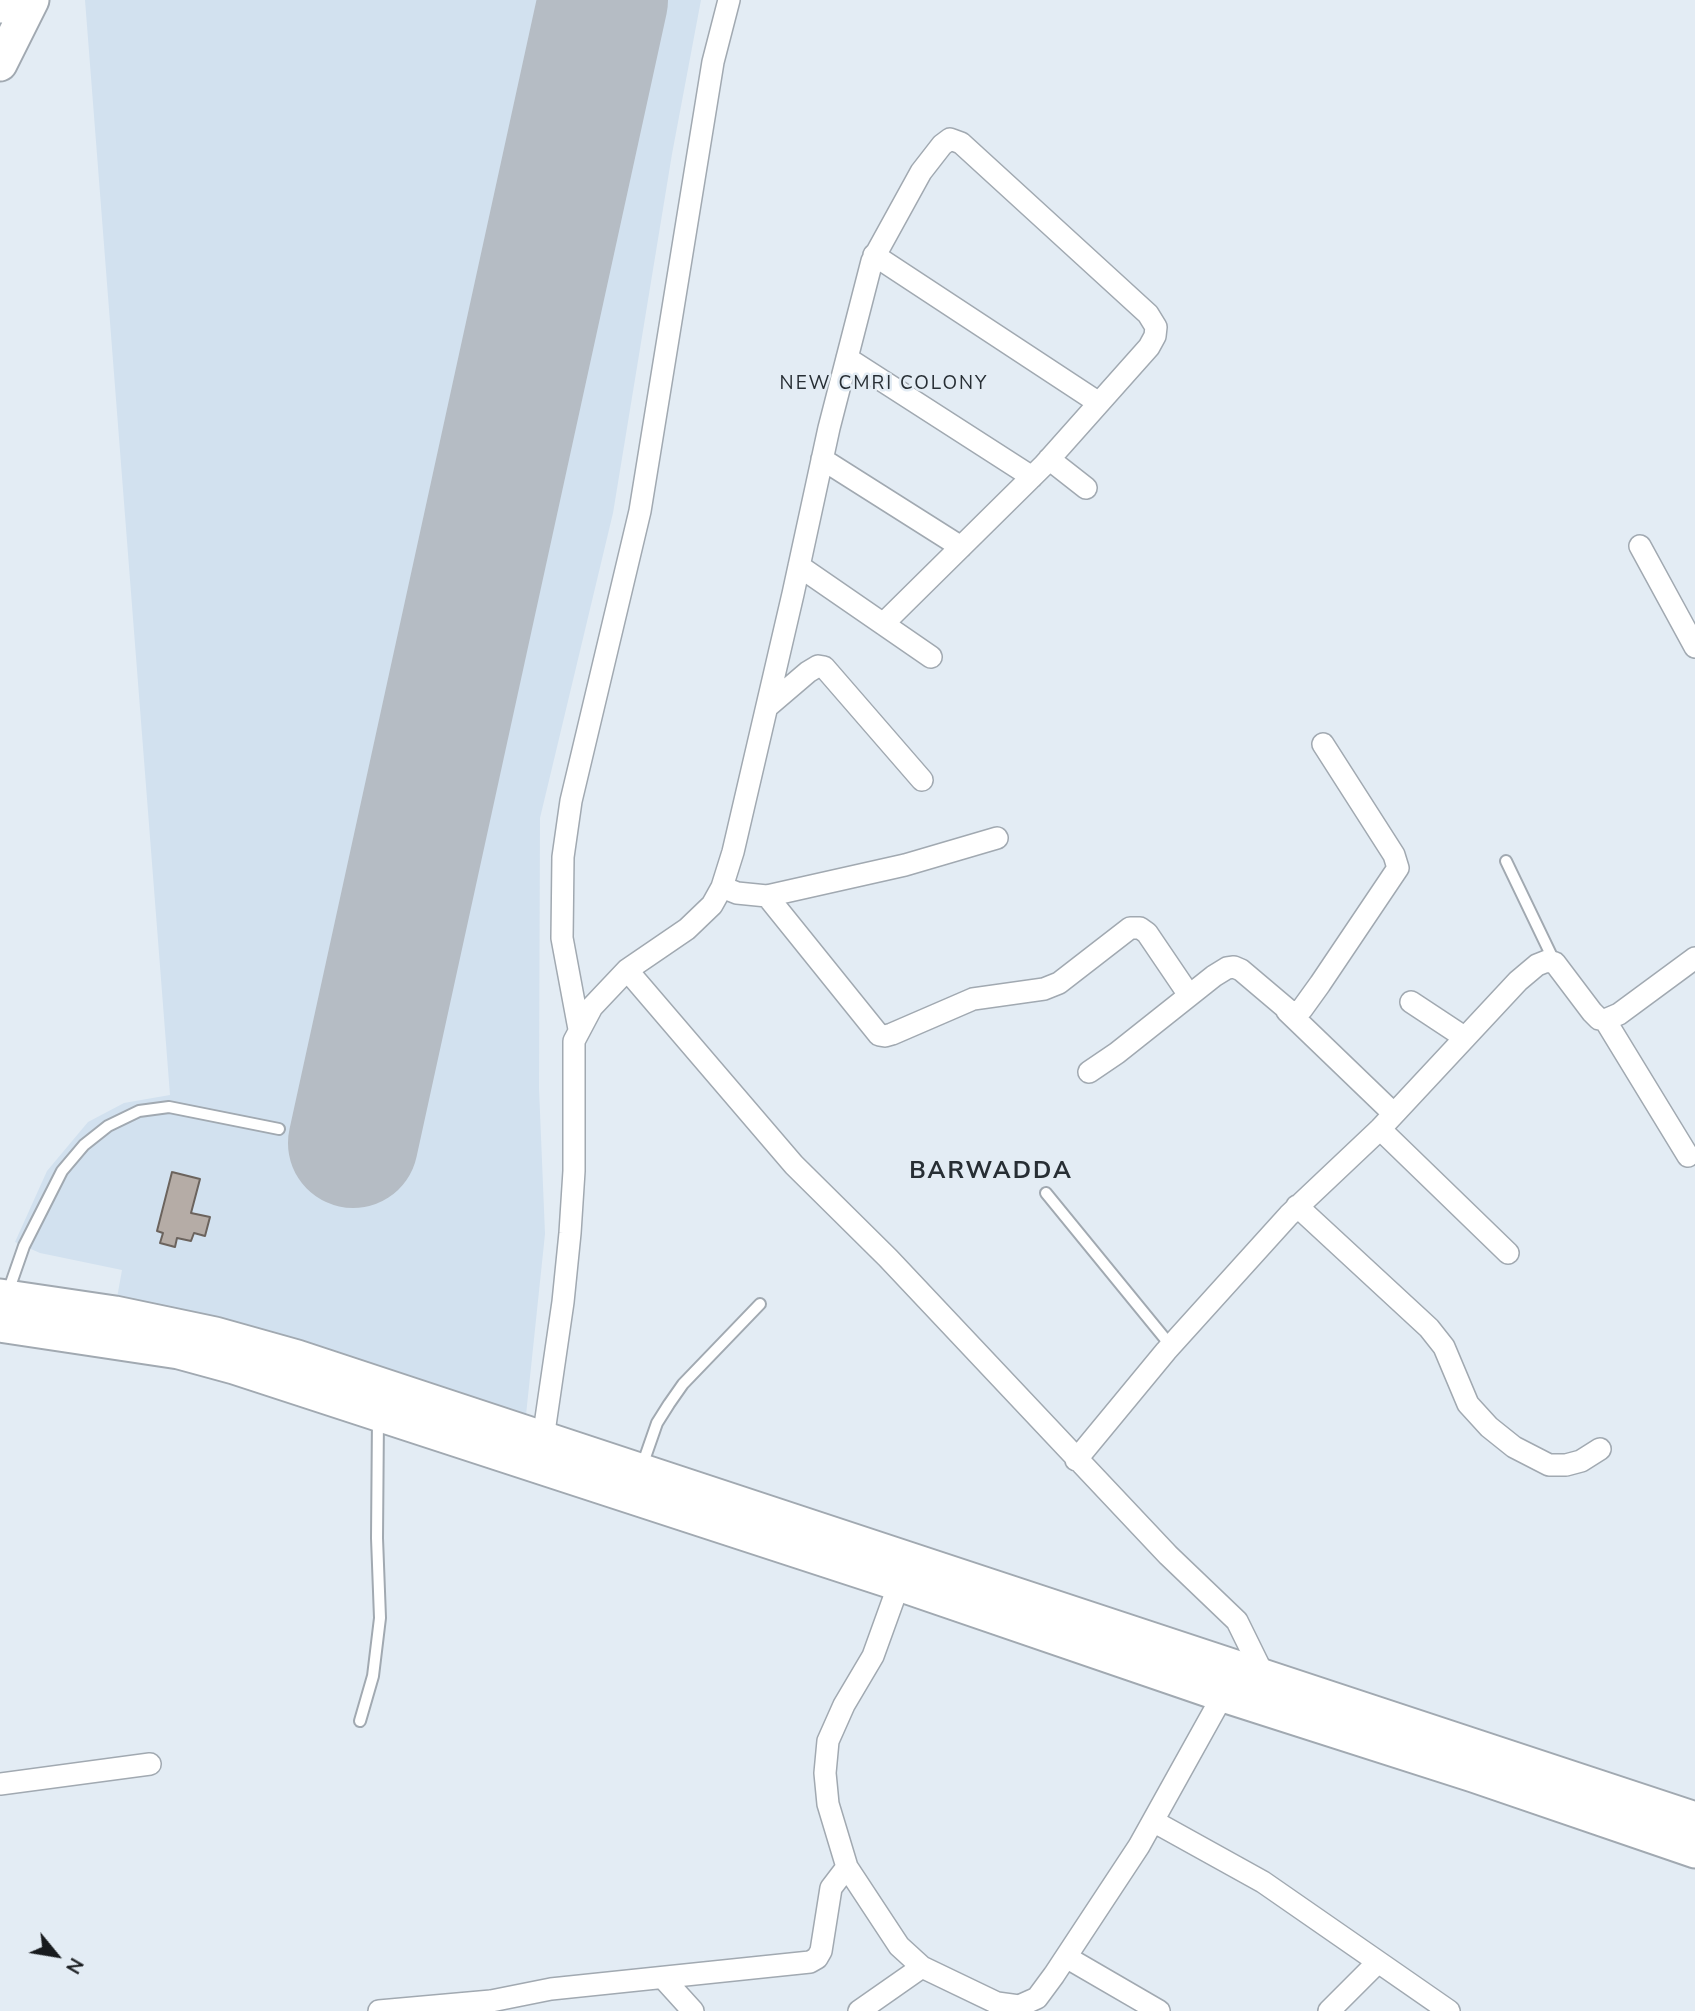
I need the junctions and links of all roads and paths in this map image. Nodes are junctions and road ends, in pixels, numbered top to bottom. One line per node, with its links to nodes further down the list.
1 (3, 0): 4 (main road)
2 (32, 0): 5 (main road)
3 (729, 0): 33 (street)
4 (0, 6)
5 (0, 64)
6 (874, 255): 7 (street); 8 (street); 8 (street)
7 (847, 358): 10 (street); 11 (street)
8 (1099, 403): 9 (street)
9 (1049, 458): 11 (street); 12 (street)
10 (822, 459): 14 (street); 15 (street)
11 (1031, 477): 14 (street)
12 (1086, 488)
13 (1640, 546): 17 (street)
14 (961, 547): 16 (street)
15 (799, 566): 16 (street); 19 (street)
16 (883, 624): 18 (street)
17 (1695, 647)
18 (931, 657)
19 (767, 707): 21 (street); 24 (street)
20 (1323, 744): 31 (street)
21 (922, 780)
22 (997, 838): 25 (street)
23 (1506, 861): 27 (lane)
24 (722, 887): 25 (street); 28 (street)
25 (767, 895): 29 (street)
26 (1695, 958): 32 (street)
27 (1555, 963): 32 (street); 34 (street)
28 (627, 970): 33 (street); 48 (street)
29 (1189, 995): 31 (street); 35 (street)
30 (1411, 1002): 34 (street)
31 (1287, 1011): 36 (street)
32 (1605, 1020): 38 (street)
33 (579, 1029): 46 (street)
34 (1464, 1037): 36 (street)
35 (1089, 1072)
36 (1387, 1122): 40 (street); 41 (street)
37 (279, 1129): 43 (lane)
38 (1688, 1156)
39 (1046, 1193): 44 (lane)
40 (1297, 1206): 44 (street); 47 (street)
41 (1507, 1253)
42 (760, 1304): 49 (lane)
43 (2, 1310): 45 (main road)
44 (1171, 1346): 48 (street)
45 (382, 1401): 46 (main road); 50 (main road); 53 (lane)
46 (543, 1439): 49 (main road)
47 (1600, 1449)
48 (1076, 1460): 51 (street)
49 (640, 1471): 51 (main road)
50 (899, 1584): 52 (main road); 59 (street)
51 (1265, 1678): 56 (main road)
52 (1223, 1695): 57 (street); 58 (main road)
53 (360, 1721)
54 (150, 1764): 55 (street)
55 (0, 1784)
56 (1695, 1819)
57 (1153, 1821): 60 (street); 61 (street)
58 (1695, 1851)
59 (847, 1867): 62 (street); 63 (street)
60 (1066, 1957): 64 (street); 68 (street)
61 (1378, 1962): 69 (street); 70 (street)
62 (922, 1967): 64 (street); 67 (street)
63 (663, 1978): 65 (street); 66 (street)
64 (1020, 2009)
65 (390, 2011)
66 (693, 2011)
67 (859, 2011)
68 (1159, 2011)
69 (1329, 2011)
70 (1449, 2011)

